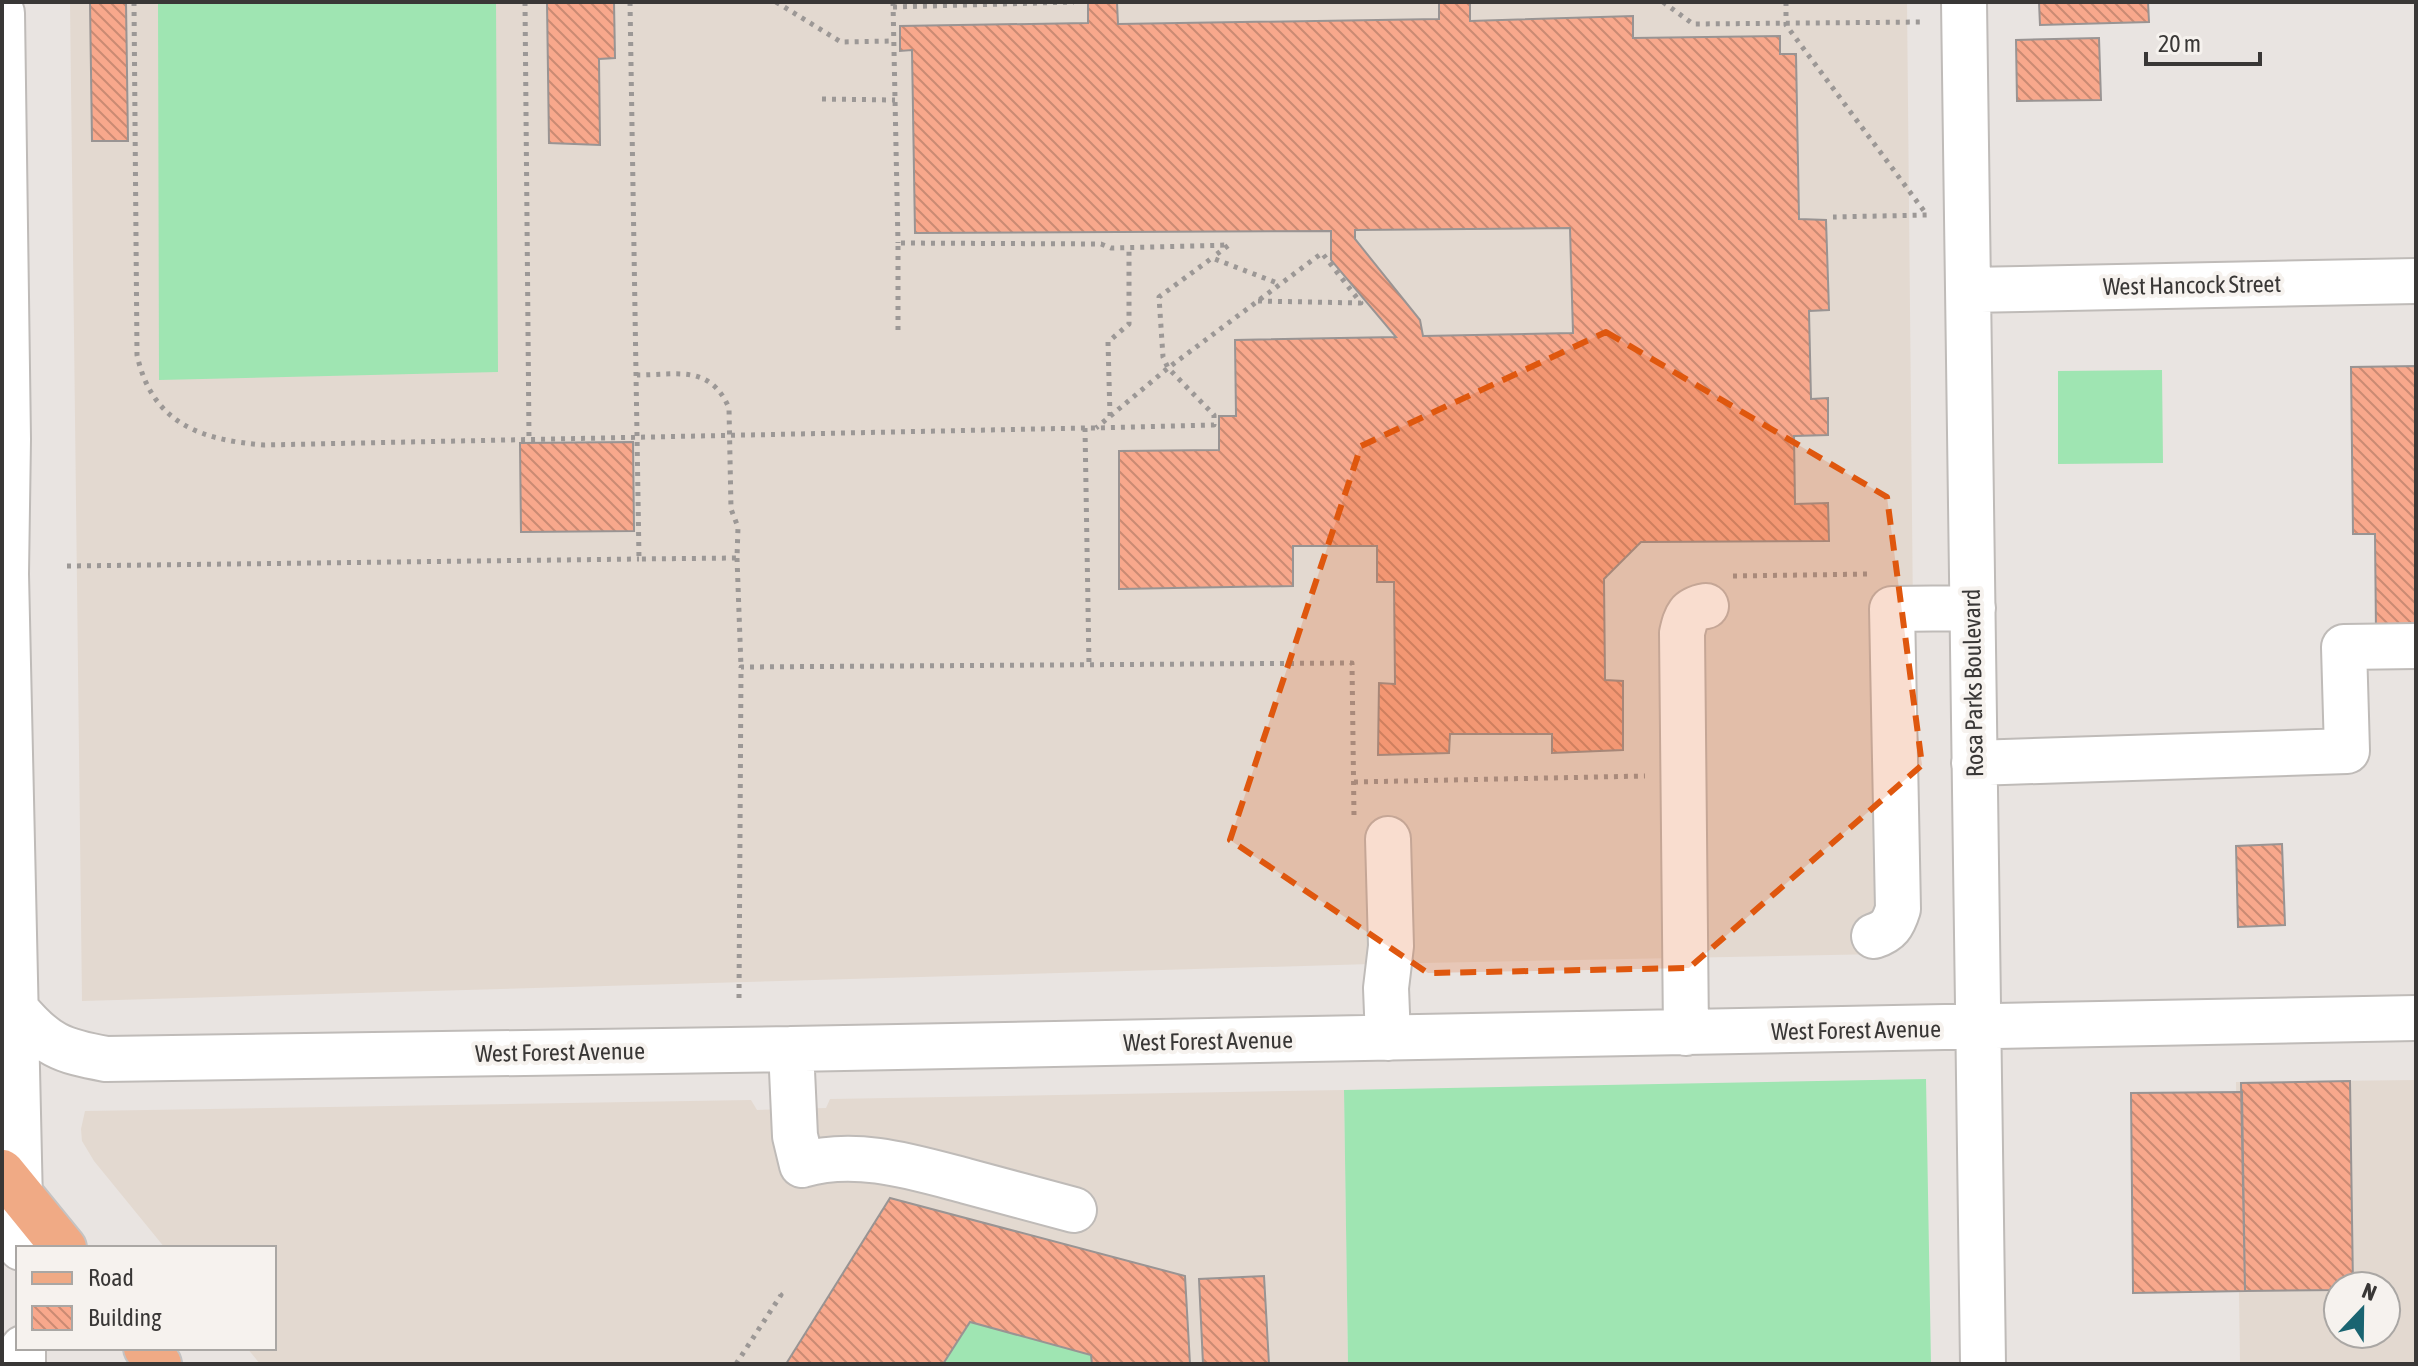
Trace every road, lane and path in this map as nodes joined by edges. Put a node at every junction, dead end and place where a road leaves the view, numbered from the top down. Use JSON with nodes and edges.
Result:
{"nodes":[{"id":1,"x":134,"y":2,"type":"edge"},
{"id":2,"x":525,"y":2,"type":"edge"},
{"id":3,"x":630,"y":2,"type":"edge"},
{"id":4,"x":776,"y":2,"type":"edge"},
{"id":5,"x":1074,"y":2,"type":"edge"},
{"id":6,"x":1664,"y":2,"type":"edge"},
{"id":7,"x":1786,"y":2,"type":"edge"},
{"id":8,"x":1964,"y":2,"type":"edge"},
{"id":9,"x":893,"y":5,"type":"edge"},
{"id":10,"x":2,"y":13,"type":"edge"},
{"id":11,"x":1925,"y":22,"type":"dead end"},
{"id":12,"x":1786,"y":25,"type":"junction"},
{"id":13,"x":894,"y":41,"type":"junction"},
{"id":14,"x":822,"y":99,"type":"dead end"},
{"id":15,"x":895,"y":100,"type":"junction"},
{"id":16,"x":1833,"y":217,"type":"dead end"},
{"id":17,"x":898,"y":243,"type":"junction"},
{"id":18,"x":1129,"y":247,"type":"junction"},
{"id":19,"x":1212,"y":258,"type":"junction"},
{"id":20,"x":2416,"y":281,"type":"edge"},
{"id":21,"x":1280,"y":284,"type":"junction"},
{"id":22,"x":1968,"y":290,"type":"junction"},
{"id":23,"x":1258,"y":301,"type":"junction"},
{"id":24,"x":3,"y":323,"type":"edge"},
{"id":25,"x":898,"y":330,"type":"dead end"},
{"id":26,"x":1168,"y":368,"type":"junction"},
{"id":27,"x":637,"y":375,"type":"junction"},
{"id":28,"x":1110,"y":417,"type":"junction"},
{"id":29,"x":1085,"y":428,"type":"junction"},
{"id":30,"x":1096,"y":428,"type":"junction"},
{"id":31,"x":730,"y":436,"type":"junction"},
{"id":32,"x":637,"y":437,"type":"junction"},
{"id":33,"x":529,"y":439,"type":"junction"},
{"id":34,"x":737,"y":558,"type":"junction"},
{"id":35,"x":639,"y":559,"type":"junction"},
{"id":36,"x":67,"y":566,"type":"dead end"},
{"id":37,"x":4,"y":605,"type":"edge"},
{"id":38,"x":1706,"y":606,"type":"dead end"},
{"id":39,"x":1973,"y":608,"type":"junction"},
{"id":40,"x":2416,"y":646,"type":"edge"},
{"id":41,"x":1089,"y":665,"type":"junction"},
{"id":42,"x":741,"y":667,"type":"junction"},
{"id":43,"x":1974,"y":763,"type":"junction"},
{"id":44,"x":1649,"y":776,"type":"dead end"},
{"id":45,"x":1354,"y":782,"type":"junction"},
{"id":46,"x":1371,"y":834,"type":"joint"},
{"id":47,"x":1874,"y":936,"type":"dead end"},
{"id":48,"x":739,"y":998,"type":"dead end"},
{"id":49,"x":16,"y":1009,"type":"junction"},
{"id":50,"x":2416,"y":1018,"type":"edge"},
{"id":51,"x":1978,"y":1027,"type":"junction"},
{"id":52,"x":1686,"y":1033,"type":"junction"},
{"id":53,"x":1388,"y":1038,"type":"junction"},
{"id":54,"x":791,"y":1049,"type":"junction"},
{"id":55,"x":11,"y":1183,"type":"edge"},
{"id":56,"x":1074,"y":1210,"type":"dead end"},
{"id":57,"x":21,"y":1246,"type":"edge"},
{"id":58,"x":62,"y":1246,"type":"edge"},
{"id":59,"x":775,"y":1291,"type":"dead end"},
{"id":60,"x":736,"y":1364,"type":"edge"},
{"id":61,"x":1983,"y":1364,"type":"edge"}],
"edges":[{"from":1,"to":33,"type":"path"},
{"from":2,"to":33,"type":"path"},
{"from":3,"to":27,"type":"path"},
{"from":4,"to":13,"type":"path"},
{"from":5,"to":9,"type":"path"},
{"from":6,"to":12,"type":"path"},
{"from":7,"to":12,"type":"path"},
{"from":8,"to":22,"type":"street","name":"Rosa Parks Boulevard"},
{"from":9,"to":13,"type":"path"},
{"from":10,"to":24,"type":"street"},
{"from":11,"to":12,"type":"path"},
{"from":12,"to":16,"type":"path"},
{"from":13,"to":15,"type":"path"},
{"from":14,"to":15,"type":"path"},
{"from":15,"to":17,"type":"path"},
{"from":17,"to":18,"type":"path"},
{"from":17,"to":25,"type":"path"},
{"from":18,"to":19,"type":"path"},
{"from":18,"to":28,"type":"path"},
{"from":19,"to":21,"type":"path"},
{"from":19,"to":26,"type":"path"},
{"from":20,"to":22,"type":"street","name":"West Hancock Street"},
{"from":21,"to":23,"type":"path"},
{"from":21,"to":23,"type":"path"},
{"from":22,"to":39,"type":"street","name":"Rosa Parks Boulevard"},
{"from":23,"to":26,"type":"path"},
{"from":24,"to":37,"type":"street"},
{"from":26,"to":28,"type":"path"},
{"from":26,"to":30,"type":"path"},
{"from":27,"to":31,"type":"path"},
{"from":27,"to":32,"type":"path"},
{"from":28,"to":30,"type":"path"},
{"from":29,"to":30,"type":"path"},
{"from":29,"to":31,"type":"path"},
{"from":29,"to":41,"type":"path"},
{"from":31,"to":32,"type":"path"},
{"from":31,"to":34,"type":"path"},
{"from":32,"to":33,"type":"path"},
{"from":32,"to":35,"type":"path"},
{"from":34,"to":35,"type":"path"},
{"from":34,"to":42,"type":"path"},
{"from":35,"to":36,"type":"path"},
{"from":37,"to":49,"type":"street"},
{"from":38,"to":52,"type":"street"},
{"from":39,"to":43,"type":"street","name":"Rosa Parks Boulevard"},
{"from":39,"to":47,"type":"street"},
{"from":40,"to":43,"type":"street"},
{"from":41,"to":42,"type":"path"},
{"from":41,"to":45,"type":"path"},
{"from":42,"to":48,"type":"path"},
{"from":43,"to":51,"type":"street","name":"Rosa Parks Boulevard"},
{"from":44,"to":45,"type":"path"},
{"from":45,"to":46,"type":"path"},
{"from":46,"to":53,"type":"street"},
{"from":49,"to":54,"type":"street","name":"West Forest Avenue"},
{"from":49,"to":55,"type":"street"},
{"from":50,"to":51,"type":"street","name":"West Forest Avenue"},
{"from":51,"to":52,"type":"street","name":"West Forest Avenue"},
{"from":51,"to":61,"type":"street","name":"Rosa Parks Boulevard"},
{"from":52,"to":53,"type":"street","name":"West Forest Avenue"},
{"from":53,"to":54,"type":"street","name":"West Forest Avenue"},
{"from":54,"to":56,"type":"street"},
{"from":55,"to":57,"type":"street"},
{"from":55,"to":58,"type":"main road"},
{"from":59,"to":60,"type":"path"}]}
